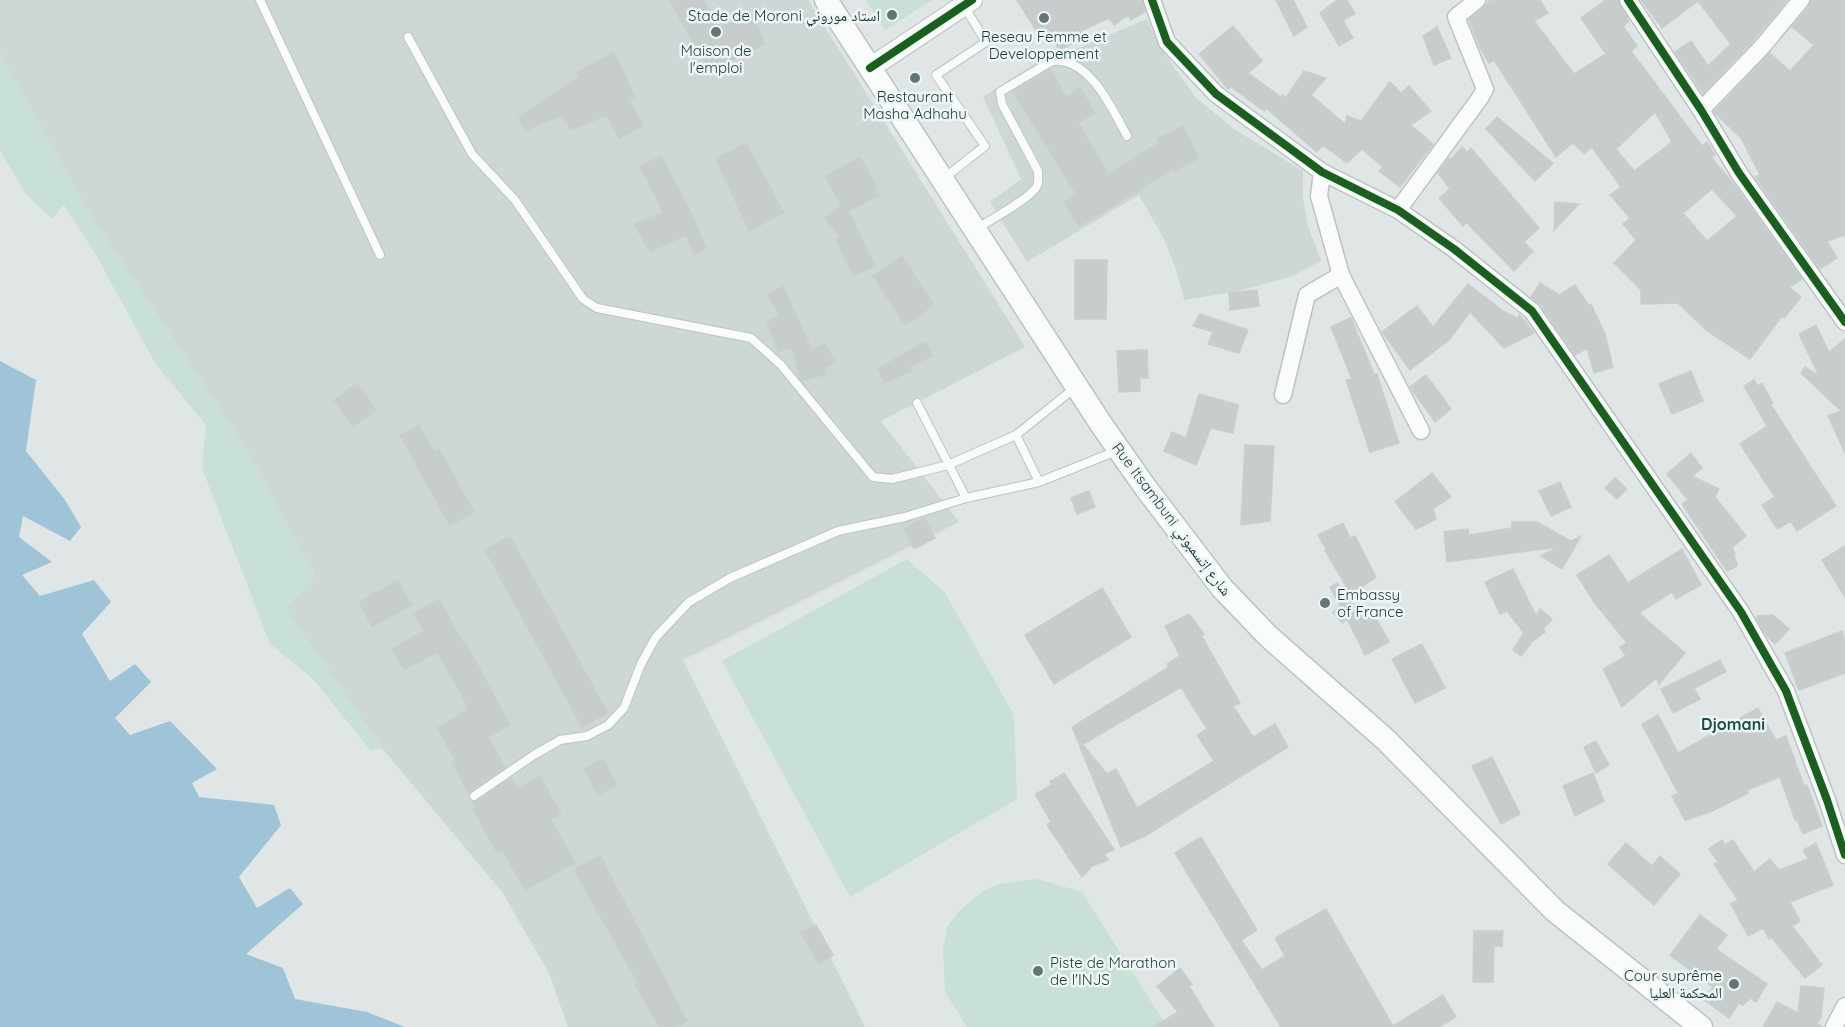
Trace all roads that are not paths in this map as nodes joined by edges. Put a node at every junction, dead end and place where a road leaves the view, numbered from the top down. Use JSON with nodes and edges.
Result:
{"nodes":[{"id":1,"x":260,"y":0,"type":"edge"},
{"id":2,"x":826,"y":0,"type":"edge"},
{"id":3,"x":1152,"y":0,"type":"edge"},
{"id":4,"x":1477,"y":0,"type":"edge"},
{"id":5,"x":1628,"y":0,"type":"edge"},
{"id":6,"x":1801,"y":0,"type":"edge"},
{"id":7,"x":968,"y":3,"type":"edge"},
{"id":8,"x":408,"y":37,"type":"dead end"},
{"id":9,"x":870,"y":68,"type":"junction"},
{"id":10,"x":1701,"y":110,"type":"junction"},
{"id":11,"x":1127,"y":136,"type":"dead end"},
{"id":12,"x":1322,"y":172,"type":"junction"},
{"id":13,"x":943,"y":179,"type":"junction"},
{"id":14,"x":1398,"y":210,"type":"junction"},
{"id":15,"x":976,"y":229,"type":"junction"},
{"id":16,"x":380,"y":255,"type":"dead end"},
{"id":17,"x":1341,"y":275,"type":"junction"},
{"id":18,"x":1845,"y":322,"type":"edge"},
{"id":19,"x":1077,"y":386,"type":"junction"},
{"id":20,"x":1283,"y":395,"type":"dead end"},
{"id":21,"x":917,"y":403,"type":"dead end"},
{"id":22,"x":1421,"y":431,"type":"dead end"},
{"id":23,"x":1016,"y":435,"type":"junction"},
{"id":24,"x":1119,"y":450,"type":"junction"},
{"id":25,"x":948,"y":465,"type":"junction"},
{"id":26,"x":1039,"y":482,"type":"junction"},
{"id":27,"x":966,"y":498,"type":"junction"},
{"id":28,"x":474,"y":796,"type":"dead end"},
{"id":29,"x":1845,"y":855,"type":"edge"},
{"id":30,"x":1669,"y":1002,"type":"junction"},
{"id":31,"x":1845,"y":1006,"type":"edge"},
{"id":32,"x":1701,"y":1027,"type":"edge"},
{"id":33,"x":1712,"y":1027,"type":"edge"},
{"id":34,"x":1834,"y":1027,"type":"edge"}],
"edges":[{"from":1,"to":16,"type":"lane"},
{"from":2,"to":9,"type":"main road","name":"Rue Itsambuni شارع إتسمبوني"},
{"from":3,"to":12,"type":"street"},
{"from":4,"to":14,"type":"street"},
{"from":5,"to":10,"type":"street"},
{"from":6,"to":10,"type":"street"},
{"from":7,"to":9,"type":"street"},
{"from":7,"to":13,"type":"lane"},
{"from":8,"to":25,"type":"lane"},
{"from":9,"to":13,"type":"main road","name":"Rue Itsambuni شارع إتسمبوني"},
{"from":10,"to":18,"type":"street"},
{"from":11,"to":15,"type":"lane"},
{"from":12,"to":14,"type":"street"},
{"from":12,"to":17,"type":"street"},
{"from":13,"to":15,"type":"main road","name":"Rue Itsambuni شارع إتسمبوني"},
{"from":14,"to":29,"type":"street"},
{"from":15,"to":19,"type":"main road","name":"Rue Itsambuni شارع إتسمبوني"},
{"from":17,"to":20,"type":"street"},
{"from":17,"to":22,"type":"street"},
{"from":19,"to":23,"type":"lane"},
{"from":19,"to":24,"type":"main road","name":"Rue Itsambuni شارع إتسمبوني"},
{"from":21,"to":25,"type":"lane"},
{"from":23,"to":25,"type":"lane"},
{"from":23,"to":26,"type":"lane"},
{"from":24,"to":26,"type":"lane"},
{"from":24,"to":30,"type":"main road","name":"Rue Itsambuni شارع إتسمبوني"},
{"from":25,"to":27,"type":"lane"},
{"from":26,"to":27,"type":"lane"},
{"from":27,"to":28,"type":"lane"},
{"from":30,"to":32,"type":"main road"},
{"from":30,"to":33,"type":"main road"},
{"from":31,"to":34,"type":"street"}]}
